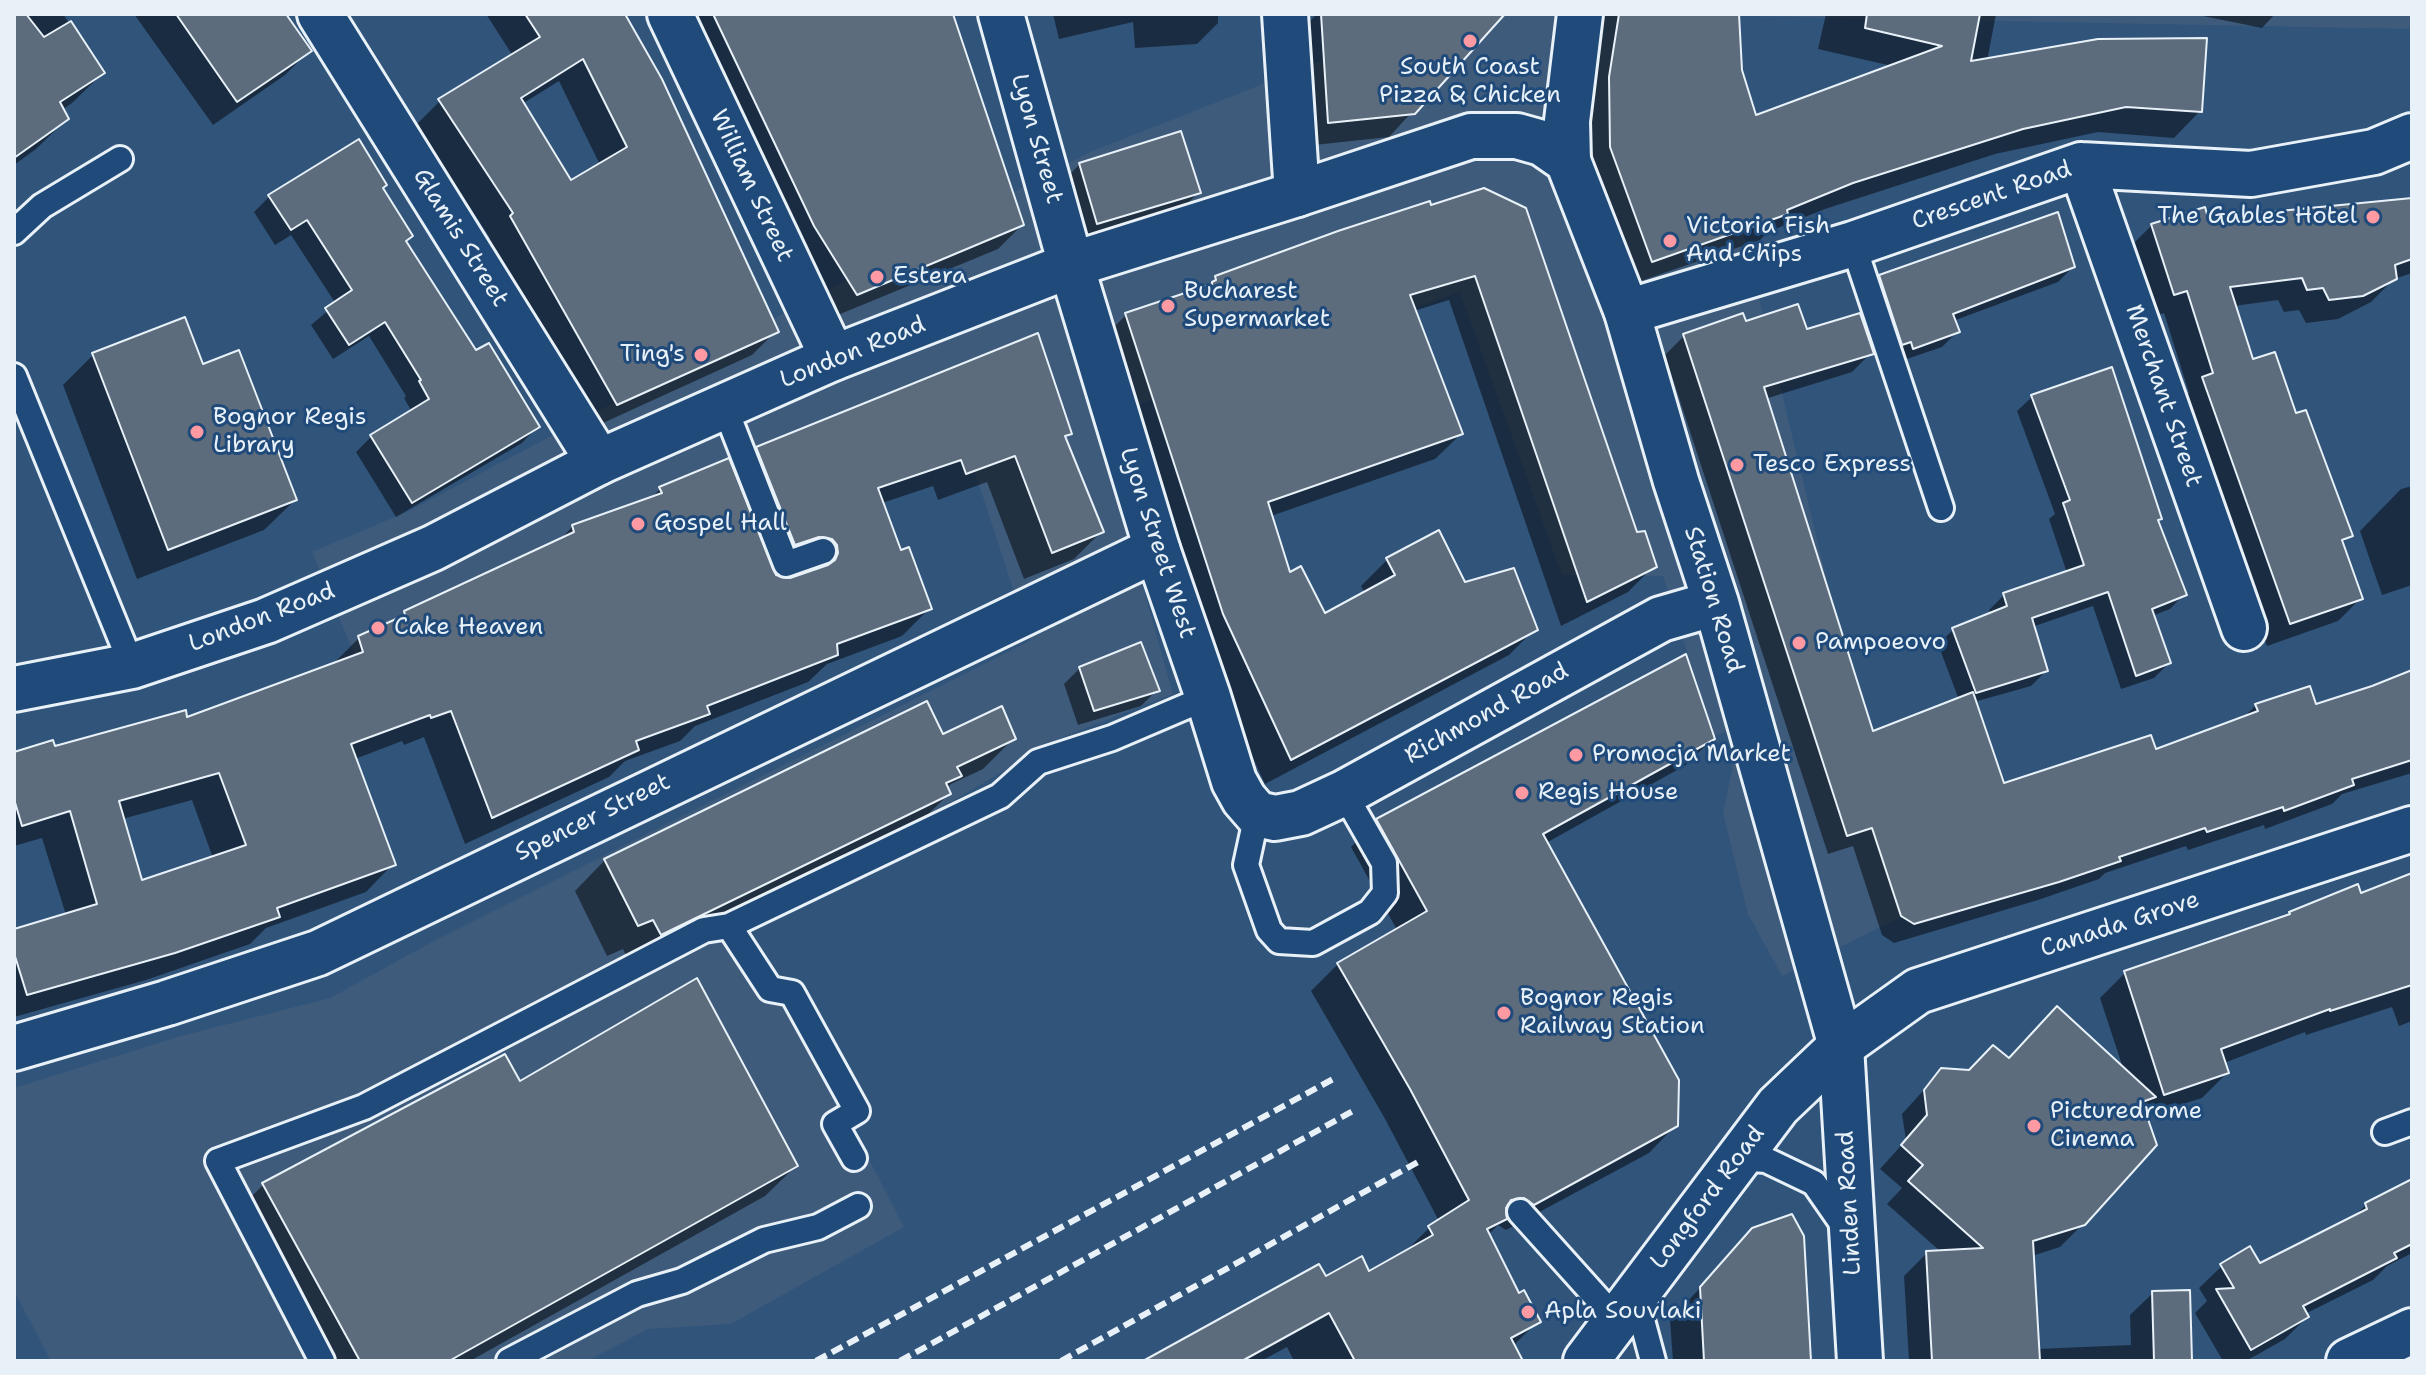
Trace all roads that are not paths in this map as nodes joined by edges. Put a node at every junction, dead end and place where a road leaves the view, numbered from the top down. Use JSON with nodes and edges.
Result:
{"nodes":[{"id":1,"x":320,"y":14,"type":"edge"},
{"id":2,"x":670,"y":14,"type":"edge"},
{"id":3,"x":1001,"y":14,"type":"edge"},
{"id":4,"x":1285,"y":14,"type":"edge"},
{"id":5,"x":1580,"y":14,"type":"edge"},
{"id":6,"x":2412,"y":136,"type":"edge"},
{"id":7,"x":120,"y":159,"type":"dead end"},
{"id":8,"x":1568,"y":161,"type":"junction"},
{"id":9,"x":2081,"y":165,"type":"junction"},
{"id":10,"x":1297,"y":194,"type":"junction"},
{"id":11,"x":14,"y":232,"type":"edge"},
{"id":12,"x":1853,"y":244,"type":"junction"},
{"id":13,"x":1071,"y":265,"type":"junction"},
{"id":14,"x":1627,"y":312,"type":"junction"},
{"id":15,"x":833,"y":358,"type":"junction"},
{"id":16,"x":14,"y":376,"type":"edge"},
{"id":17,"x":725,"y":408,"type":"junction"},
{"id":18,"x":599,"y":462,"type":"junction"},
{"id":19,"x":1941,"y":508,"type":"dead end"},
{"id":20,"x":1157,"y":549,"type":"junction"},
{"id":21,"x":823,"y":551,"type":"dead end"},
{"id":22,"x":1716,"y":603,"type":"junction"},
{"id":23,"x":2244,"y":628,"type":"dead end"},
{"id":24,"x":132,"y":666,"type":"junction"},
{"id":25,"x":14,"y":689,"type":"edge"},
{"id":26,"x":1208,"y":697,"type":"junction"},
{"id":27,"x":1344,"y":793,"type":"junction"},
{"id":28,"x":1257,"y":814,"type":"junction"},
{"id":29,"x":2412,"y":829,"type":"edge"},
{"id":30,"x":729,"y":926,"type":"junction"},
{"id":31,"x":1841,"y":1046,"type":"junction"},
{"id":32,"x":14,"y":1048,"type":"edge"},
{"id":33,"x":2412,"y":1122,"type":"edge"},
{"id":34,"x":2385,"y":1132,"type":"dead end"},
{"id":35,"x":854,"y":1158,"type":"dead end"},
{"id":36,"x":1738,"y":1158,"type":"junction"},
{"id":37,"x":858,"y":1206,"type":"dead end"},
{"id":38,"x":1520,"y":1212,"type":"dead end"},
{"id":39,"x":1852,"y":1238,"type":"junction"},
{"id":40,"x":1626,"y":1307,"type":"junction"},
{"id":41,"x":2412,"y":1331,"type":"edge"},
{"id":42,"x":322,"y":1361,"type":"edge"},
{"id":43,"x":509,"y":1361,"type":"edge"},
{"id":44,"x":1586,"y":1361,"type":"edge"},
{"id":45,"x":1653,"y":1361,"type":"edge"},
{"id":46,"x":1860,"y":1361,"type":"edge"},
{"id":47,"x":2349,"y":1361,"type":"edge"}],
"edges":[{"from":1,"to":18,"type":"street","name":"Glamis Street"},
{"from":2,"to":15,"type":"street","name":"William Street"},
{"from":3,"to":13,"type":"street","name":"Lyon Street"},
{"from":4,"to":10,"type":"street"},
{"from":5,"to":8,"type":"street"},
{"from":6,"to":9,"type":"street","name":"Crescent Road"},
{"from":7,"to":11,"type":"lane"},
{"from":8,"to":10,"type":"street","name":"London Road"},
{"from":8,"to":14,"type":"street","name":"Station Road"},
{"from":9,"to":12,"type":"street","name":"Crescent Road"},
{"from":9,"to":23,"type":"street","name":"Merchant Street"},
{"from":10,"to":13,"type":"street","name":"London Road"},
{"from":12,"to":14,"type":"street","name":"Crescent Road"},
{"from":12,"to":19,"type":"lane"},
{"from":13,"to":15,"type":"street","name":"London Road"},
{"from":13,"to":20,"type":"street","name":"Lyon Street West"},
{"from":14,"to":22,"type":"street","name":"Station Road"},
{"from":15,"to":17,"type":"street","name":"London Road"},
{"from":16,"to":24,"type":"lane"},
{"from":17,"to":18,"type":"street","name":"London Road"},
{"from":17,"to":21,"type":"lane"},
{"from":18,"to":24,"type":"street","name":"London Road"},
{"from":20,"to":26,"type":"street","name":"Lyon Street West"},
{"from":20,"to":32,"type":"street","name":"Spencer Street"},
{"from":22,"to":27,"type":"street","name":"Richmond Road"},
{"from":22,"to":31,"type":"street","name":"Station Road"},
{"from":24,"to":25,"type":"street","name":"London Road"},
{"from":26,"to":28,"type":"street","name":"Lyon Street West"},
{"from":26,"to":30,"type":"lane"},
{"from":27,"to":28,"type":"street","name":"Richmond Road"},
{"from":27,"to":28,"type":"lane"},
{"from":29,"to":31,"type":"street","name":"Canada Grove"},
{"from":30,"to":35,"type":"lane"},
{"from":30,"to":42,"type":"lane"},
{"from":31,"to":36,"type":"street","name":"Longford Road"},
{"from":31,"to":39,"type":"street","name":"Linden Road"},
{"from":33,"to":34,"type":"lane"},
{"from":36,"to":39,"type":"lane"},
{"from":36,"to":40,"type":"street","name":"Longford Road"},
{"from":37,"to":43,"type":"lane"},
{"from":38,"to":40,"type":"lane"},
{"from":39,"to":46,"type":"street","name":"Linden Road"},
{"from":40,"to":44,"type":"street","name":"Longford Road"},
{"from":40,"to":45,"type":"lane"},
{"from":41,"to":47,"type":"street"}]}
